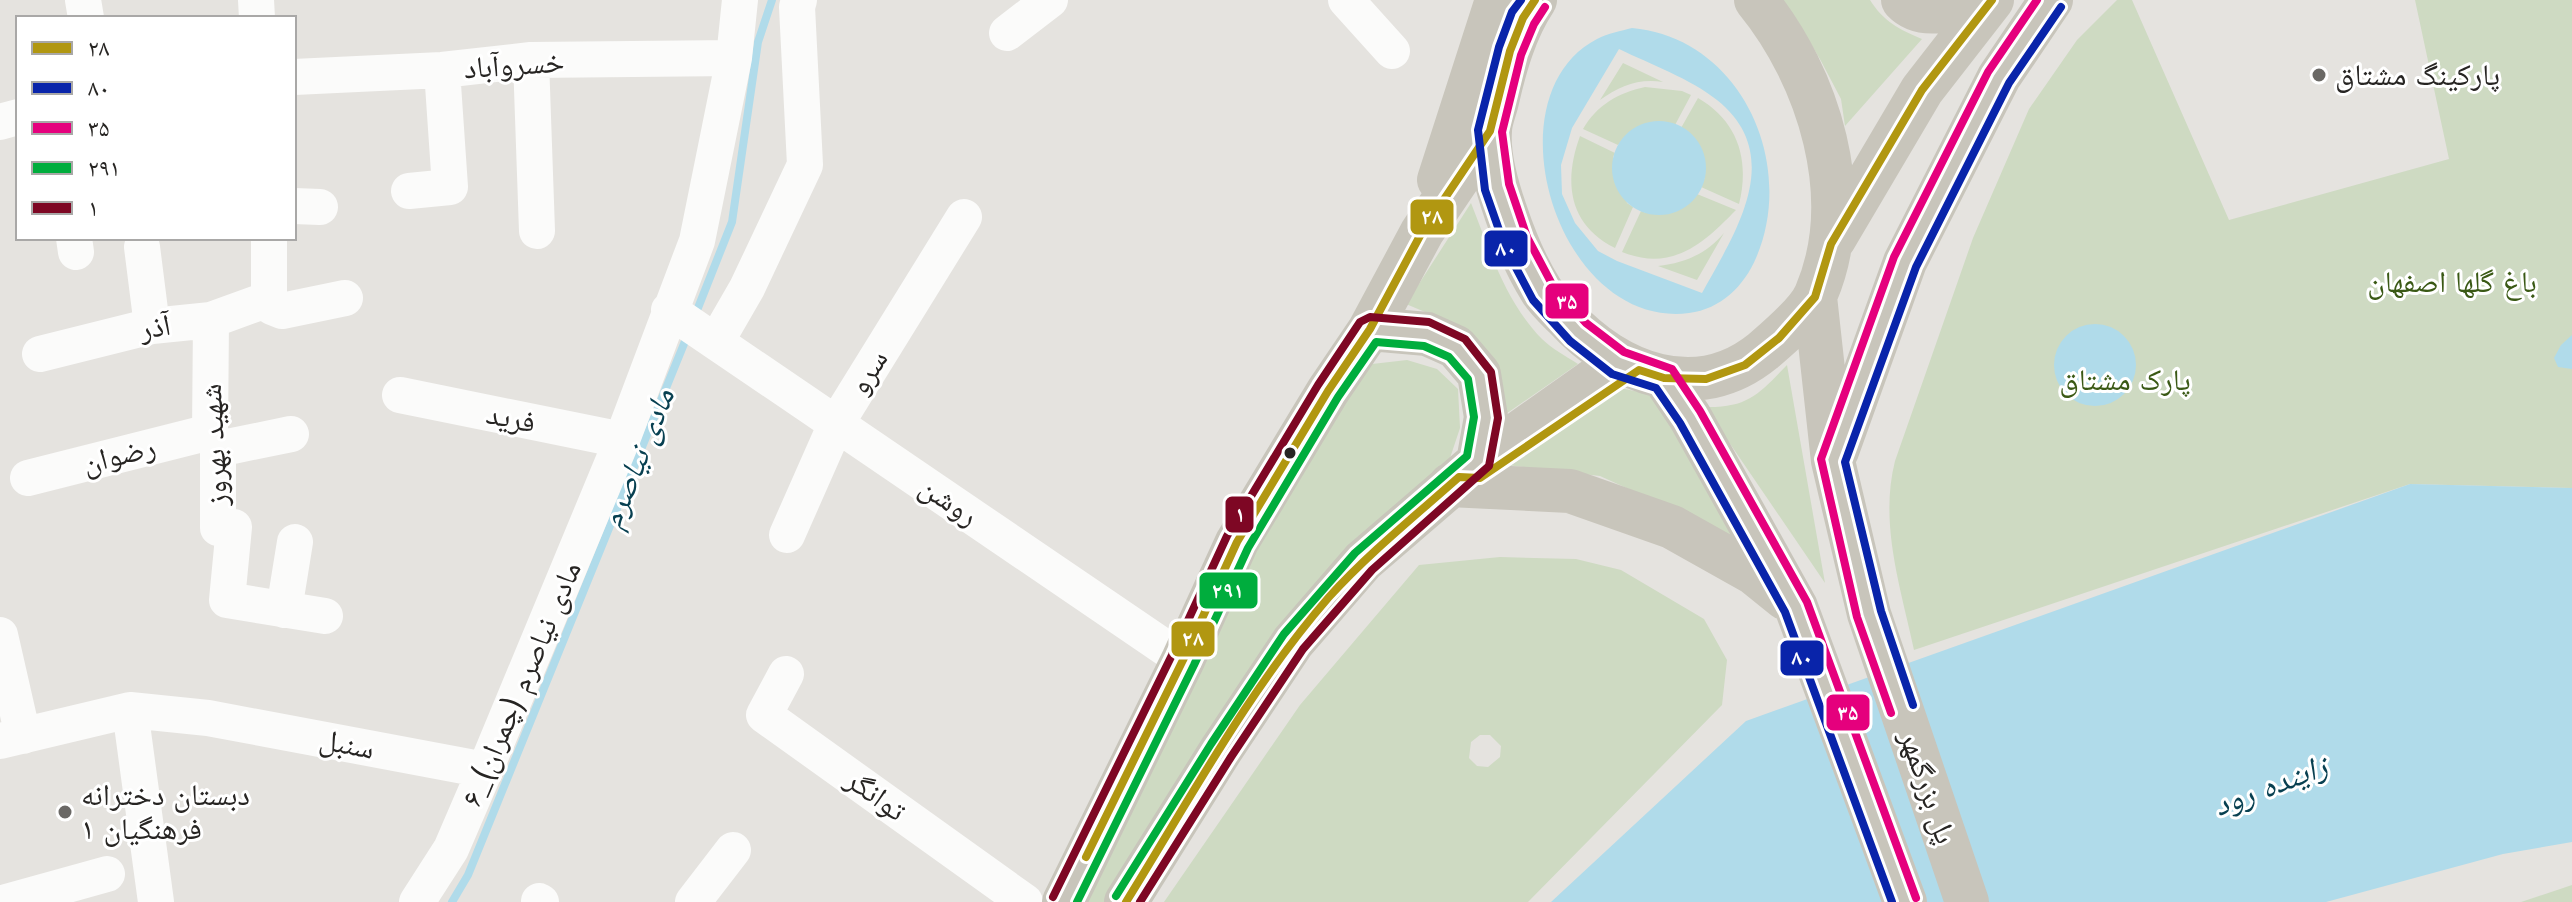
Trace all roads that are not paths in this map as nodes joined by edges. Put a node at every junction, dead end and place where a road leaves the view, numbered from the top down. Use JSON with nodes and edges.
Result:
{"nodes":[{"id":1,"x":740,"y":0,"type":"edge"},
{"id":2,"x":799,"y":0,"type":"edge"},
{"id":3,"x":1050,"y":0,"type":"edge"},
{"id":4,"x":1346,"y":0,"type":"edge"},
{"id":5,"x":1497,"y":0,"type":"edge"},
{"id":6,"x":1512,"y":0,"type":"edge"},
{"id":7,"x":1535,"y":0,"type":"edge"},
{"id":8,"x":1756,"y":0,"type":"edge"},
{"id":9,"x":1903,"y":0,"type":"edge"},
{"id":10,"x":1973,"y":0,"type":"edge"},
{"id":11,"x":1992,"y":0,"type":"edge"},
{"id":12,"x":2051,"y":0,"type":"edge"},
{"id":13,"x":1007,"y":33,"type":"dead end"},
{"id":14,"x":1392,"y":51,"type":"dead end"},
{"id":15,"x":1510,"y":51,"type":"junction"},
{"id":16,"x":734,"y":58,"type":"junction"},
{"id":17,"x":531,"y":60,"type":"junction"},
{"id":18,"x":442,"y":70,"type":"junction"},
{"id":19,"x":296,"y":77,"type":"edge"},
{"id":20,"x":1490,"y":131,"type":"junction"},
{"id":21,"x":409,"y":191,"type":"dead end"},
{"id":22,"x":964,"y":217,"type":"dead end"},
{"id":23,"x":537,"y":231,"type":"dead end"},
{"id":24,"x":1422,"y":232,"type":"junction"},
{"id":25,"x":269,"y":240,"type":"edge"},
{"id":26,"x":1831,"y":244,"type":"junction"},
{"id":27,"x":142,"y":247,"type":"dead end"},
{"id":28,"x":1815,"y":297,"type":"junction"},
{"id":29,"x":345,"y":298,"type":"dead end"},
{"id":30,"x":269,"y":299,"type":"junction"},
{"id":31,"x":669,"y":310,"type":"junction"},
{"id":32,"x":211,"y":320,"type":"junction"},
{"id":33,"x":152,"y":326,"type":"junction"},
{"id":34,"x":1370,"y":329,"type":"junction"},
{"id":35,"x":717,"y":340,"type":"junction"},
{"id":36,"x":40,"y":354,"type":"dead end"},
{"id":37,"x":1618,"y":363,"type":"junction"},
{"id":38,"x":1664,"y":378,"type":"junction"},
{"id":39,"x":400,"y":395,"type":"dead end"},
{"id":40,"x":836,"y":424,"type":"junction"},
{"id":41,"x":291,"y":434,"type":"dead end"},
{"id":42,"x":214,"y":440,"type":"junction"},
{"id":43,"x":622,"y":440,"type":"junction"},
{"id":44,"x":1833,"y":461,"type":"junction"},
{"id":45,"x":1464,"y":473,"type":"junction"},
{"id":46,"x":28,"y":478,"type":"dead end"},
{"id":47,"x":787,"y":535,"type":"dead end"},
{"id":48,"x":295,"y":542,"type":"dead end"},
{"id":49,"x":284,"y":610,"type":"junction"},
{"id":50,"x":325,"y":616,"type":"dead end"},
{"id":51,"x":1803,"y":623,"type":"junction"},
{"id":52,"x":0,"y":635,"type":"edge"},
{"id":53,"x":1183,"y":660,"type":"junction"},
{"id":54,"x":786,"y":674,"type":"dead end"},
{"id":55,"x":130,"y":710,"type":"junction"},
{"id":56,"x":12,"y":738,"type":"edge"},
{"id":57,"x":485,"y":770,"type":"junction"},
{"id":58,"x":733,"y":850,"type":"dead end"},
{"id":59,"x":107,"y":874,"type":"dead end"},
{"id":60,"x":6,"y":902,"type":"edge"},
{"id":61,"x":156,"y":902,"type":"edge"},
{"id":62,"x":417,"y":902,"type":"edge"},
{"id":63,"x":693,"y":902,"type":"edge"},
{"id":64,"x":1025,"y":902,"type":"edge"},
{"id":65,"x":1064,"y":902,"type":"edge"},
{"id":66,"x":1126,"y":902,"type":"edge"},
{"id":67,"x":1905,"y":902,"type":"edge"},
{"id":68,"x":1967,"y":902,"type":"edge"}],
"edges":[{"from":1,"to":16,"type":"street","name":"۶_مادی نیاصرم (چمران)"},
{"from":2,"to":35,"type":"street"},
{"from":3,"to":13,"type":"street"},
{"from":4,"to":14,"type":"street"},
{"from":5,"to":24,"type":"main road"},
{"from":6,"to":15,"type":"main road"},
{"from":7,"to":15,"type":"main road"},
{"from":8,"to":26,"type":"main road"},
{"from":9,"to":10,"type":"main road"},
{"from":11,"to":26,"type":"main road"},
{"from":12,"to":44,"type":"main road"},
{"from":15,"to":20,"type":"main road"},
{"from":16,"to":17,"type":"street","name":"خسروآباد"},
{"from":16,"to":31,"type":"street","name":"۶_مادی نیاصرم (چمران)"},
{"from":17,"to":18,"type":"street","name":"خسروآباد"},
{"from":17,"to":23,"type":"street"},
{"from":18,"to":19,"type":"street","name":"خسروآباد"},
{"from":18,"to":21,"type":"street"},
{"from":20,"to":24,"type":"main road"},
{"from":20,"to":37,"type":"main road"},
{"from":22,"to":40,"type":"street","name":"سرو"},
{"from":24,"to":34,"type":"main road"},
{"from":25,"to":30,"type":"street"},
{"from":26,"to":28,"type":"main road"},
{"from":27,"to":33,"type":"street"},
{"from":28,"to":38,"type":"main road"},
{"from":28,"to":44,"type":"main road","name":"پل بزرگمهر"},
{"from":29,"to":30,"type":"street"},
{"from":30,"to":32,"type":"street","name":"آذر"},
{"from":31,"to":35,"type":"street","name":"روشن"},
{"from":31,"to":43,"type":"street","name":"۶_مادی نیاصرم (چمران)"},
{"from":32,"to":33,"type":"street","name":"آذر"},
{"from":32,"to":42,"type":"street","name":"شهید بهروز"},
{"from":33,"to":36,"type":"street","name":"آذر"},
{"from":34,"to":45,"type":"main road"},
{"from":34,"to":53,"type":"main road"},
{"from":35,"to":40,"type":"street","name":"روشن"},
{"from":37,"to":38,"type":"main road"},
{"from":37,"to":45,"type":"main road"},
{"from":38,"to":51,"type":"main road","name":"پل بزرگمهر"},
{"from":39,"to":43,"type":"street","name":"فرید"},
{"from":40,"to":47,"type":"street","name":"سرو"},
{"from":40,"to":53,"type":"street","name":"روشن"},
{"from":41,"to":42,"type":"street","name":"رضوان"},
{"from":42,"to":46,"type":"street","name":"رضوان"},
{"from":42,"to":49,"type":"street","name":"شهید بهروز"},
{"from":43,"to":57,"type":"street","name":"۶_مادی نیاصرم (چمران)"},
{"from":44,"to":68,"type":"main road","name":"پل بزرگمهر"},
{"from":45,"to":51,"type":"main road"},
{"from":45,"to":66,"type":"main road"},
{"from":48,"to":49,"type":"street"},
{"from":49,"to":50,"type":"street"},
{"from":51,"to":67,"type":"main road","name":"پل بزرگمهر"},
{"from":52,"to":56,"type":"street"},
{"from":53,"to":65,"type":"main road"},
{"from":54,"to":64,"type":"street","name":"توانگر"},
{"from":55,"to":56,"type":"street","name":"سنبل"},
{"from":55,"to":57,"type":"street","name":"سنبل"},
{"from":55,"to":61,"type":"street"},
{"from":57,"to":62,"type":"street","name":"۶_مادی نیاصرم (چمران)"},
{"from":58,"to":63,"type":"street"},
{"from":59,"to":60,"type":"street"}]}
